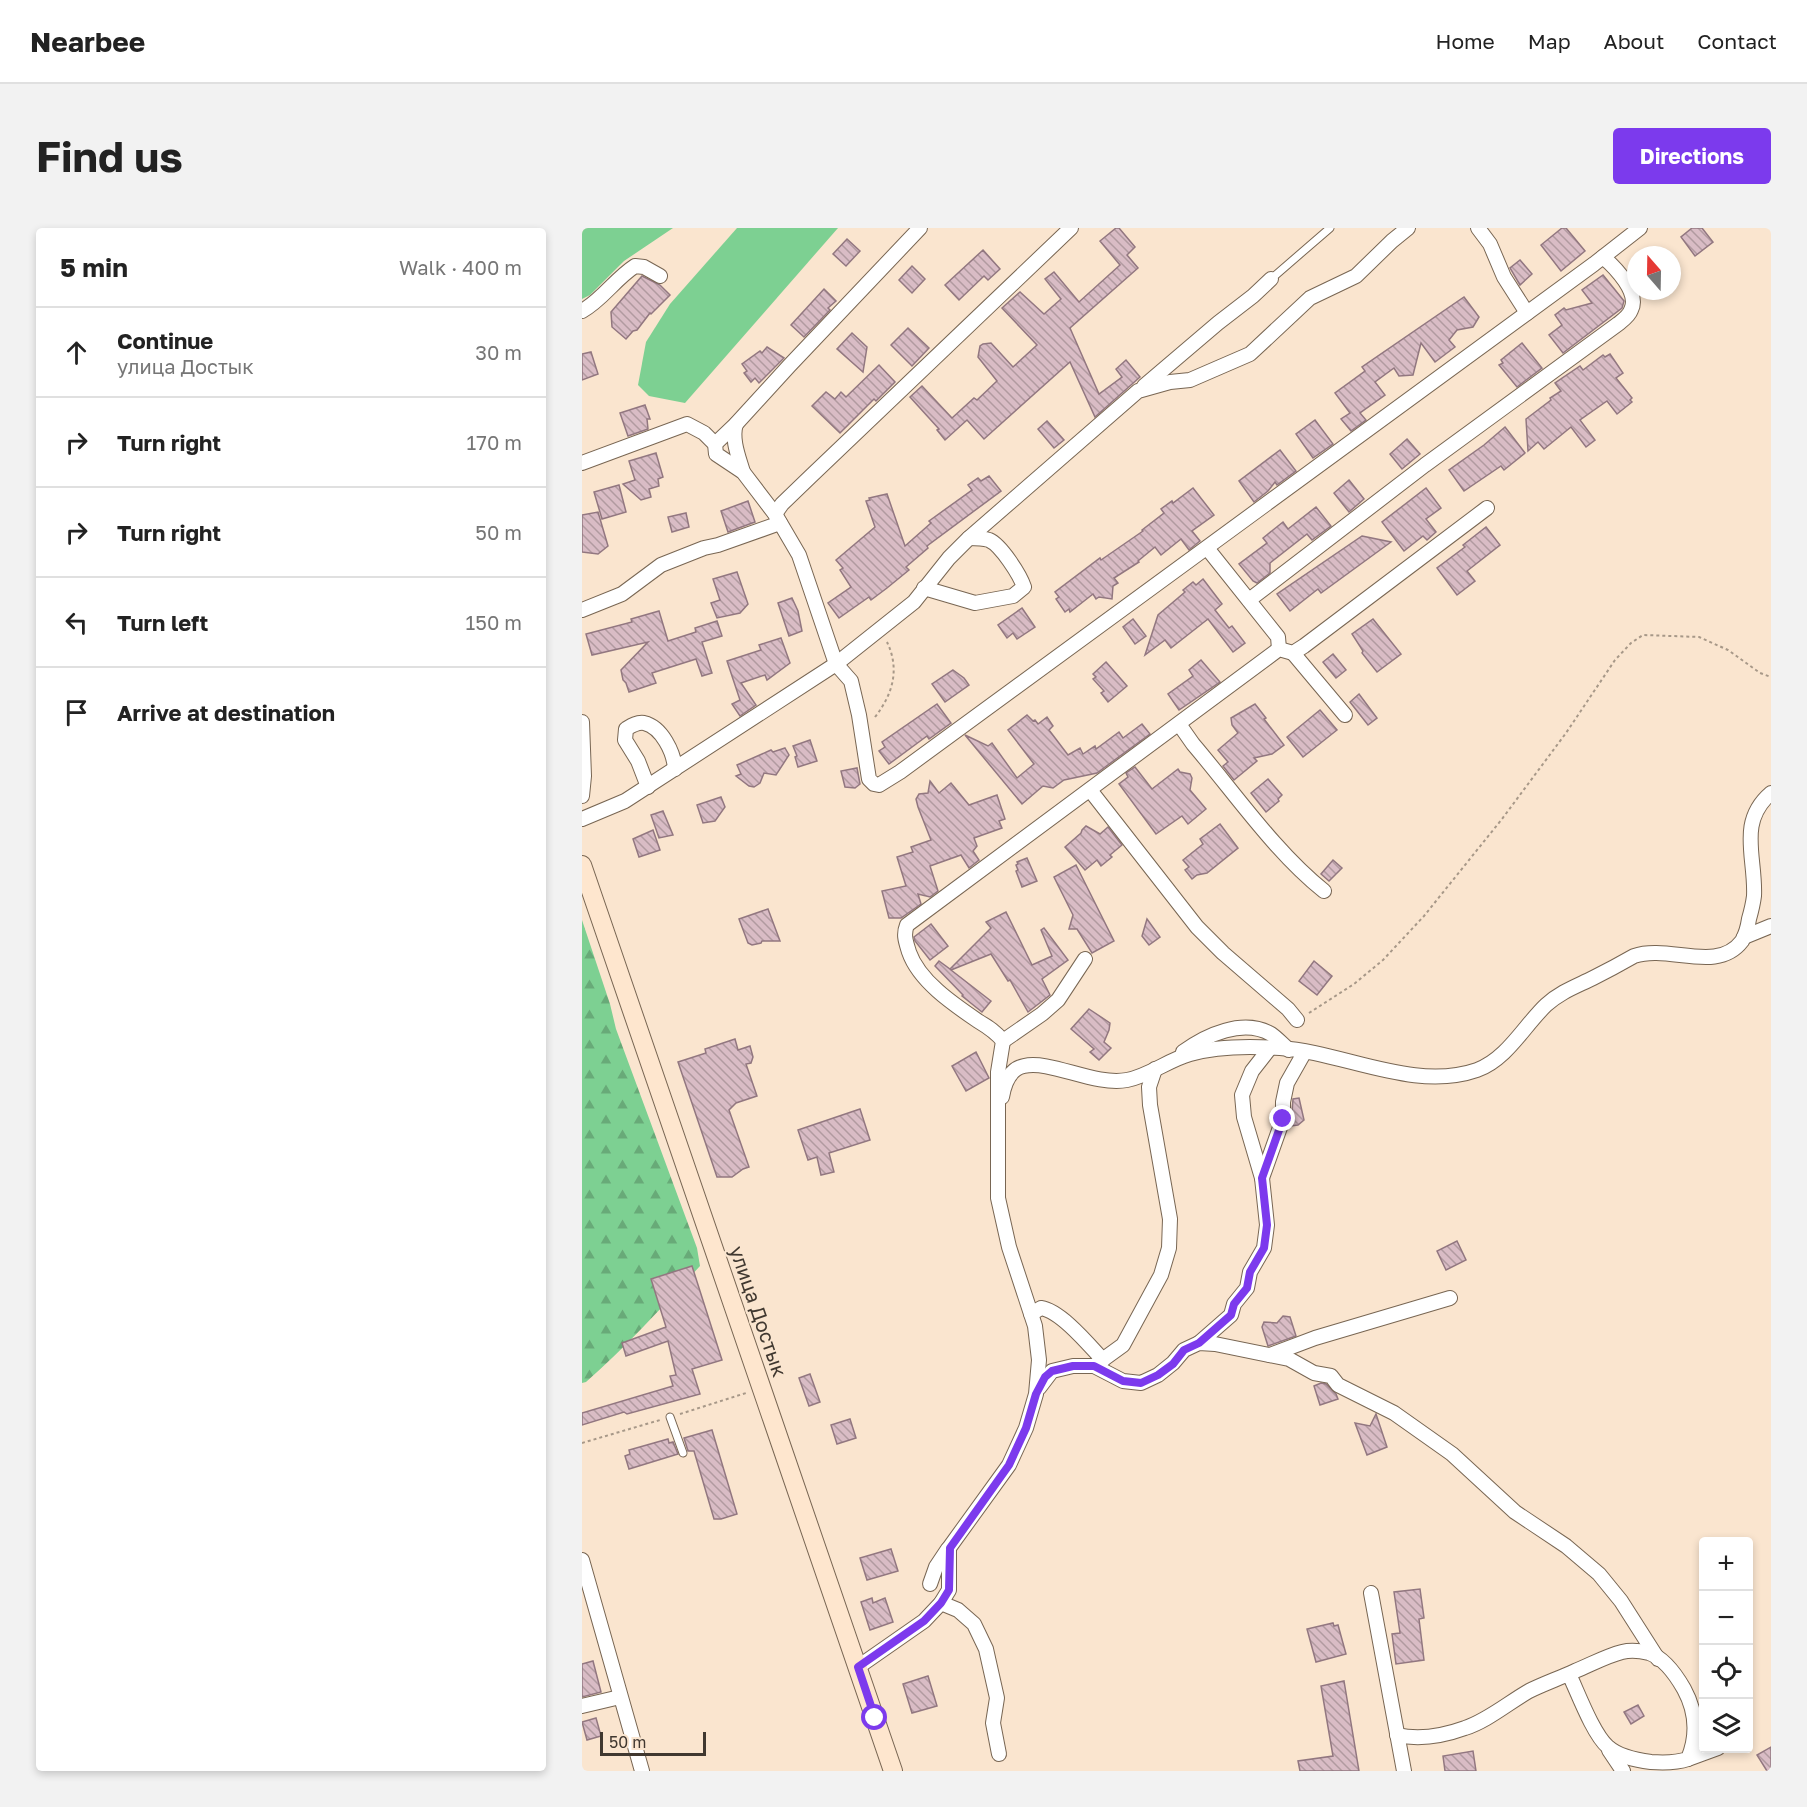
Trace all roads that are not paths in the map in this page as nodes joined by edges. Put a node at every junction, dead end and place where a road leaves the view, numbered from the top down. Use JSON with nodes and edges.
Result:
{"nodes":[{"id":1,"x":921,"y":228,"type":"edge"},
{"id":2,"x":1071,"y":228,"type":"edge"},
{"id":3,"x":1330,"y":228,"type":"edge"},
{"id":4,"x":1408,"y":228,"type":"edge"},
{"id":5,"x":1478,"y":228,"type":"edge"},
{"id":6,"x":1640,"y":228,"type":"edge"},
{"id":7,"x":1603,"y":257,"type":"junction"},
{"id":8,"x":660,"y":276,"type":"dead end"},
{"id":9,"x":1271,"y":279,"type":"joint"},
{"id":10,"x":582,"y":311,"type":"edge"},
{"id":11,"x":1527,"y":313,"type":"junction"},
{"id":12,"x":1138,"y":391,"type":"junction"},
{"id":13,"x":736,"y":424,"type":"junction"},
{"id":14,"x":715,"y":444,"type":"junction"},
{"id":15,"x":582,"y":462,"type":"edge"},
{"id":16,"x":743,"y":472,"type":"junction"},
{"id":17,"x":1487,"y":507,"type":"dead end"},
{"id":18,"x":777,"y":519,"type":"junction"},
{"id":19,"x":969,"y":538,"type":"junction"},
{"id":20,"x":1207,"y":548,"type":"junction"},
{"id":21,"x":924,"y":588,"type":"junction"},
{"id":22,"x":1249,"y":600,"type":"junction"},
{"id":23,"x":582,"y":610,"type":"edge"},
{"id":24,"x":1286,"y":651,"type":"junction"},
{"id":25,"x":836,"y":664,"type":"junction"},
{"id":26,"x":1345,"y":715,"type":"dead end"},
{"id":27,"x":582,"y":722,"type":"edge"},
{"id":28,"x":1179,"y":724,"type":"junction"},
{"id":29,"x":675,"y":769,"type":"junction"},
{"id":30,"x":648,"y":787,"type":"junction"},
{"id":31,"x":1090,"y":790,"type":"junction"},
{"id":32,"x":1771,"y":793,"type":"edge"},
{"id":33,"x":582,"y":795,"type":"edge"},
{"id":34,"x":585,"y":818,"type":"edge"},
{"id":35,"x":582,"y":865,"type":"edge"},
{"id":36,"x":1324,"y":891,"type":"dead end"},
{"id":37,"x":1771,"y":926,"type":"edge"},
{"id":38,"x":1744,"y":937,"type":"junction"},
{"id":39,"x":1085,"y":959,"type":"dead end"},
{"id":40,"x":1297,"y":1020,"type":"road end"},
{"id":41,"x":1004,"y":1041,"type":"junction"},
{"id":42,"x":1270,"y":1048,"type":"junction"},
{"id":43,"x":1288,"y":1050,"type":"junction"},
{"id":44,"x":1304,"y":1053,"type":"junction"},
{"id":45,"x":1000,"y":1061,"type":"junction"},
{"id":46,"x":1169,"y":1062,"type":"junction"},
{"id":47,"x":1155,"y":1069,"type":"junction"},
{"id":48,"x":1010,"y":1076,"type":"junction"},
{"id":49,"x":998,"y":1119,"type":"junction"},
{"id":50,"x":1262,"y":1178,"type":"junction"},
{"id":51,"x":1450,"y":1298,"type":"dead end"},
{"id":52,"x":1031,"y":1314,"type":"junction"},
{"id":53,"x":1199,"y":1343,"type":"junction"},
{"id":54,"x":1270,"y":1355,"type":"junction"},
{"id":55,"x":1098,"y":1363,"type":"junction"},
{"id":56,"x":1036,"y":1394,"type":"junction"},
{"id":57,"x":670,"y":1417,"type":"dead end"},
{"id":58,"x":683,"y":1453,"type":"dead end"},
{"id":59,"x":950,"y":1548,"type":"junction"},
{"id":60,"x":583,"y":1564,"type":"edge"},
{"id":61,"x":930,"y":1584,"type":"dead end"},
{"id":62,"x":1371,"y":1593,"type":"dead end"},
{"id":63,"x":941,"y":1603,"type":"junction"},
{"id":64,"x":1658,"y":1659,"type":"junction"},
{"id":65,"x":858,"y":1667,"type":"junction"},
{"id":66,"x":1569,"y":1674,"type":"junction"},
{"id":67,"x":620,"y":1697,"type":"junction"},
{"id":68,"x":582,"y":1706,"type":"edge"},
{"id":69,"x":1693,"y":1711,"type":"junction"},
{"id":70,"x":1699,"y":1719,"type":"edge"},
{"id":71,"x":1397,"y":1735,"type":"junction"},
{"id":72,"x":1607,"y":1746,"type":"junction"},
{"id":73,"x":1706,"y":1753,"type":"edge"},
{"id":74,"x":999,"y":1754,"type":"dead end"},
{"id":75,"x":1688,"y":1759,"type":"junction"},
{"id":76,"x":642,"y":1771,"type":"edge"},
{"id":77,"x":893,"y":1771,"type":"edge"},
{"id":78,"x":1404,"y":1771,"type":"edge"},
{"id":79,"x":1623,"y":1771,"type":"edge"}],
"edges":[{"from":1,"to":13,"type":"street"},
{"from":2,"to":18,"type":"street"},
{"from":3,"to":9,"type":"lane"},
{"from":4,"to":12,"type":"street"},
{"from":5,"to":11,"type":"street"},
{"from":6,"to":7,"type":"street"},
{"from":7,"to":11,"type":"street"},
{"from":7,"to":22,"type":"street"},
{"from":8,"to":10,"type":"street"},
{"from":9,"to":12,"type":"street"},
{"from":11,"to":20,"type":"street"},
{"from":12,"to":19,"type":"street"},
{"from":13,"to":14,"type":"street"},
{"from":13,"to":16,"type":"street"},
{"from":14,"to":15,"type":"street"},
{"from":14,"to":16,"type":"street"},
{"from":16,"to":18,"type":"street"},
{"from":17,"to":24,"type":"street"},
{"from":18,"to":23,"type":"street"},
{"from":18,"to":25,"type":"street"},
{"from":19,"to":21,"type":"street"},
{"from":19,"to":21,"type":"street"},
{"from":20,"to":22,"type":"street"},
{"from":20,"to":25,"type":"street"},
{"from":21,"to":25,"type":"street"},
{"from":22,"to":24,"type":"street"},
{"from":24,"to":26,"type":"street"},
{"from":24,"to":28,"type":"street"},
{"from":25,"to":29,"type":"street"},
{"from":27,"to":33,"type":"street"},
{"from":28,"to":31,"type":"street"},
{"from":28,"to":36,"type":"street"},
{"from":29,"to":30,"type":"street"},
{"from":29,"to":30,"type":"street"},
{"from":30,"to":34,"type":"street"},
{"from":31,"to":40,"type":"street"},
{"from":31,"to":41,"type":"street"},
{"from":32,"to":38,"type":"street"},
{"from":33,"to":34,"type":"street"},
{"from":35,"to":65,"type":"main road","name":"улица Достык"},
{"from":37,"to":38,"type":"street"},
{"from":38,"to":44,"type":"street"},
{"from":39,"to":41,"type":"street"},
{"from":41,"to":45,"type":"street"},
{"from":42,"to":43,"type":"street"},
{"from":42,"to":46,"type":"street"},
{"from":42,"to":50,"type":"street"},
{"from":43,"to":44,"type":"street"},
{"from":43,"to":46,"type":"street"},
{"from":44,"to":50,"type":"street"},
{"from":45,"to":48,"type":"street"},
{"from":45,"to":49,"type":"street"},
{"from":46,"to":47,"type":"street"},
{"from":47,"to":48,"type":"street"},
{"from":47,"to":55,"type":"street"},
{"from":48,"to":49,"type":"street"},
{"from":49,"to":52,"type":"street"},
{"from":50,"to":53,"type":"street"},
{"from":51,"to":54,"type":"street"},
{"from":52,"to":55,"type":"street"},
{"from":52,"to":56,"type":"street"},
{"from":53,"to":54,"type":"street"},
{"from":53,"to":55,"type":"street"},
{"from":54,"to":64,"type":"street"},
{"from":55,"to":56,"type":"street"},
{"from":56,"to":59,"type":"street"},
{"from":57,"to":58,"type":"lane"},
{"from":59,"to":61,"type":"street"},
{"from":59,"to":63,"type":"street"},
{"from":60,"to":67,"type":"street"},
{"from":62,"to":71,"type":"street"},
{"from":63,"to":65,"type":"street"},
{"from":63,"to":74,"type":"street"},
{"from":64,"to":66,"type":"street"},
{"from":64,"to":69,"type":"street"},
{"from":65,"to":77,"type":"main road","name":"улица Достык"},
{"from":66,"to":71,"type":"street"},
{"from":66,"to":72,"type":"street"},
{"from":67,"to":68,"type":"street"},
{"from":67,"to":76,"type":"street"},
{"from":69,"to":70,"type":"street"},
{"from":69,"to":75,"type":"street"},
{"from":71,"to":78,"type":"street"},
{"from":72,"to":75,"type":"street"},
{"from":72,"to":79,"type":"street"},
{"from":73,"to":75,"type":"street"}]}
